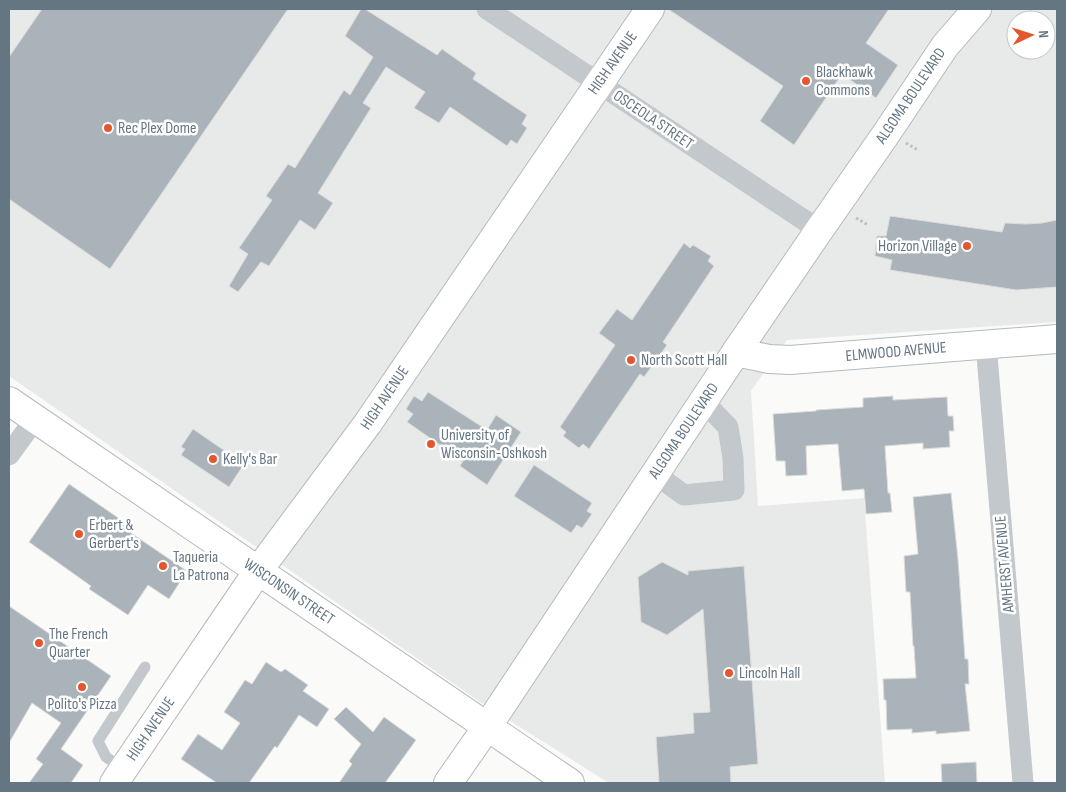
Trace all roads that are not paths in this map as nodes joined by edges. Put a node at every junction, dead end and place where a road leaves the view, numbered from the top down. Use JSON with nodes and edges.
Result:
{"nodes":[{"id":1,"x":488,"y":9,"type":"edge"},
{"id":2,"x":650,"y":9,"type":"edge"},
{"id":3,"x":977,"y":9,"type":"edge"},
{"id":4,"x":599,"y":83,"type":"junction"},
{"id":5,"x":820,"y":229,"type":"junction"},
{"id":6,"x":1057,"y":339,"type":"edge"},
{"id":7,"x":986,"y":344,"type":"junction"},
{"id":8,"x":736,"y":352,"type":"junction"},
{"id":9,"x":9,"y":401,"type":"edge"},
{"id":10,"x":703,"y":401,"type":"junction"},
{"id":11,"x":35,"y":419,"type":"junction"},
{"id":12,"x":9,"y":455,"type":"edge"},
{"id":13,"x":655,"y":474,"type":"junction"},
{"id":14,"x":258,"y":571,"type":"junction"},
{"id":15,"x":145,"y":667,"type":"dead end"},
{"id":16,"x":487,"y":727,"type":"junction"},
{"id":17,"x":119,"y":776,"type":"edge"},
{"id":18,"x":448,"y":783,"type":"edge"},
{"id":19,"x":570,"y":783,"type":"edge"},
{"id":20,"x":1023,"y":783,"type":"edge"}],
"edges":[{"from":1,"to":4,"type":"street","name":"OSCEOLA STREET"},
{"from":2,"to":4,"type":"main road","name":"HIGH AVENUE"},
{"from":3,"to":5,"type":"main road","name":"ALGOMA BOULEVARD"},
{"from":4,"to":5,"type":"street","name":"OSCEOLA STREET"},
{"from":4,"to":14,"type":"main road","name":"HIGH AVENUE"},
{"from":5,"to":8,"type":"main road","name":"ALGOMA BOULEVARD"},
{"from":6,"to":7,"type":"main road","name":"ELMWOOD AVENUE"},
{"from":7,"to":8,"type":"main road","name":"ELMWOOD AVENUE"},
{"from":7,"to":20,"type":"street","name":"AMHERST AVENUE"},
{"from":8,"to":10,"type":"main road","name":"ALGOMA BOULEVARD"},
{"from":9,"to":11,"type":"main road","name":"WISCONSIN STREET"},
{"from":10,"to":13,"type":"main road","name":"ALGOMA BOULEVARD"},
{"from":10,"to":13,"type":"street"},
{"from":11,"to":12,"type":"street"},
{"from":11,"to":14,"type":"main road","name":"WISCONSIN STREET"},
{"from":13,"to":16,"type":"main road","name":"ALGOMA BOULEVARD"},
{"from":14,"to":16,"type":"main road","name":"WISCONSIN STREET"},
{"from":14,"to":17,"type":"main road","name":"HIGH AVENUE"},
{"from":15,"to":17,"type":"lane"},
{"from":16,"to":18,"type":"main road","name":"ALGOMA BOULEVARD"},
{"from":16,"to":19,"type":"main road","name":"WISCONSIN STREET"}]}
